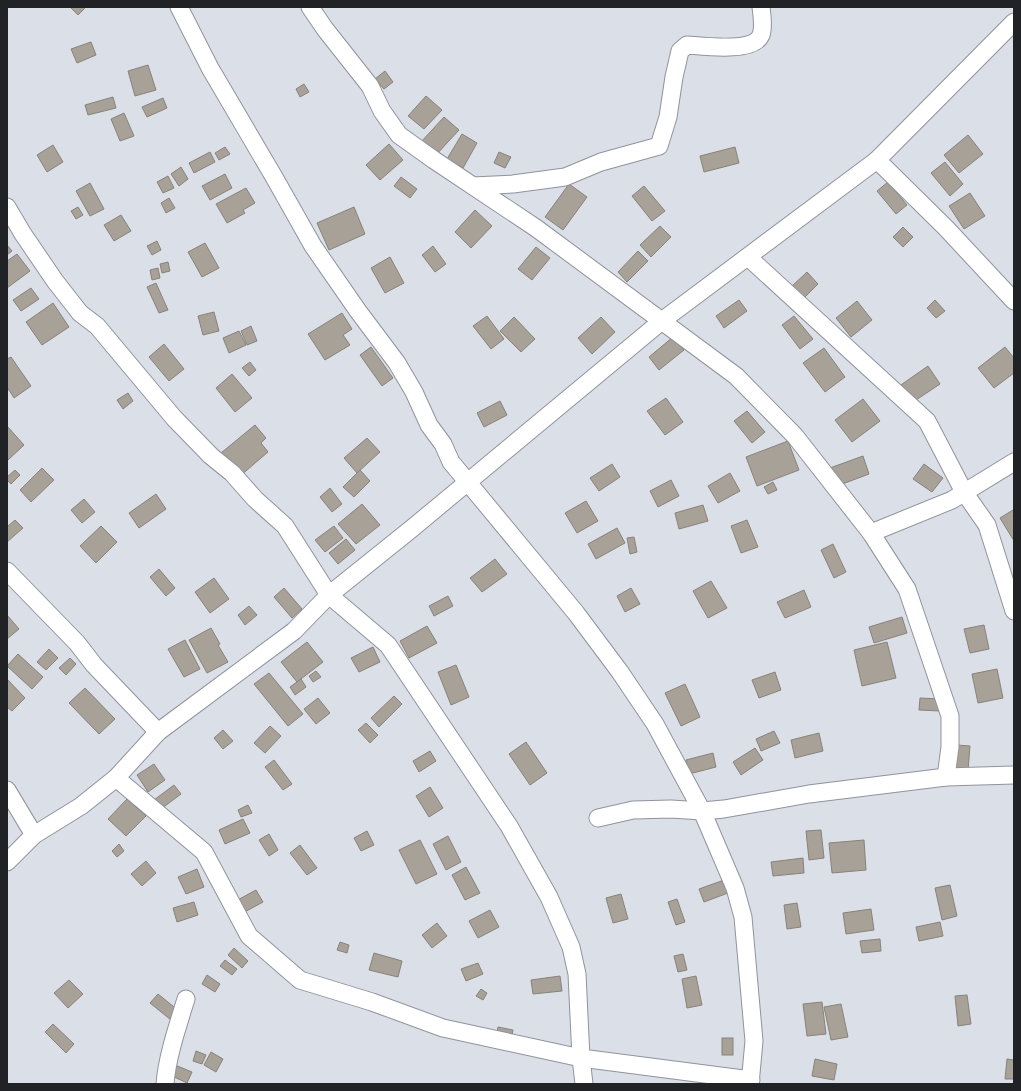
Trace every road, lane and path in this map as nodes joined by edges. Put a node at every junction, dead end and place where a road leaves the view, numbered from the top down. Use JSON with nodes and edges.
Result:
{"nodes":[{"id":1,"x":179,"y":7,"type":"edge"},
{"id":2,"x":310,"y":7,"type":"edge"},
{"id":3,"x":761,"y":7,"type":"edge"},
{"id":4,"x":1014,"y":22,"type":"edge"},
{"id":5,"x":877,"y":160,"type":"junction"},
{"id":6,"x":473,"y":186,"type":"junction"},
{"id":7,"x":7,"y":207,"type":"edge"},
{"id":8,"x":748,"y":257,"type":"junction"},
{"id":9,"x":1014,"y":300,"type":"edge"},
{"id":10,"x":663,"y":320,"type":"junction"},
{"id":11,"x":1014,"y":462,"type":"edge"},
{"id":12,"x":468,"y":482,"type":"junction"},
{"id":13,"x":964,"y":492,"type":"junction"},
{"id":14,"x":871,"y":533,"type":"junction"},
{"id":15,"x":7,"y":571,"type":"edge"},
{"id":16,"x":329,"y":595,"type":"junction"},
{"id":17,"x":1014,"y":611,"type":"edge"},
{"id":18,"x":158,"y":732,"type":"junction"},
{"id":19,"x":1014,"y":775,"type":"edge"},
{"id":20,"x":946,"y":777,"type":"junction"},
{"id":21,"x":116,"y":778,"type":"junction"},
{"id":22,"x":7,"y":790,"type":"edge"},
{"id":23,"x":702,"y":811,"type":"junction"},
{"id":24,"x":598,"y":818,"type":"dead end"},
{"id":25,"x":34,"y":835,"type":"junction"},
{"id":26,"x":7,"y":862,"type":"edge"},
{"id":27,"x":186,"y":1000,"type":"dead end"},
{"id":28,"x":581,"y":1058,"type":"junction"},
{"id":29,"x":751,"y":1082,"type":"edge"},
{"id":30,"x":165,"y":1084,"type":"edge"},
{"id":31,"x":584,"y":1084,"type":"edge"}],
"edges":[{"from":1,"to":12,"type":"street"},
{"from":2,"to":6,"type":"street"},
{"from":3,"to":6,"type":"street"},
{"from":4,"to":5,"type":"street"},
{"from":5,"to":8,"type":"street"},
{"from":5,"to":9,"type":"street"},
{"from":6,"to":10,"type":"street"},
{"from":7,"to":16,"type":"street"},
{"from":8,"to":10,"type":"street"},
{"from":8,"to":13,"type":"street"},
{"from":10,"to":12,"type":"street"},
{"from":10,"to":14,"type":"street"},
{"from":11,"to":13,"type":"street"},
{"from":12,"to":16,"type":"street"},
{"from":12,"to":23,"type":"street"},
{"from":13,"to":14,"type":"street"},
{"from":13,"to":17,"type":"street"},
{"from":14,"to":20,"type":"street"},
{"from":15,"to":18,"type":"street"},
{"from":16,"to":18,"type":"street"},
{"from":16,"to":28,"type":"street"},
{"from":18,"to":21,"type":"street"},
{"from":19,"to":20,"type":"street"},
{"from":20,"to":23,"type":"street"},
{"from":21,"to":25,"type":"street"},
{"from":21,"to":28,"type":"street"},
{"from":22,"to":25,"type":"street"},
{"from":23,"to":24,"type":"street"},
{"from":23,"to":29,"type":"street"},
{"from":25,"to":26,"type":"street"},
{"from":27,"to":30,"type":"street"},
{"from":28,"to":29,"type":"street"},
{"from":28,"to":31,"type":"street"}]}
